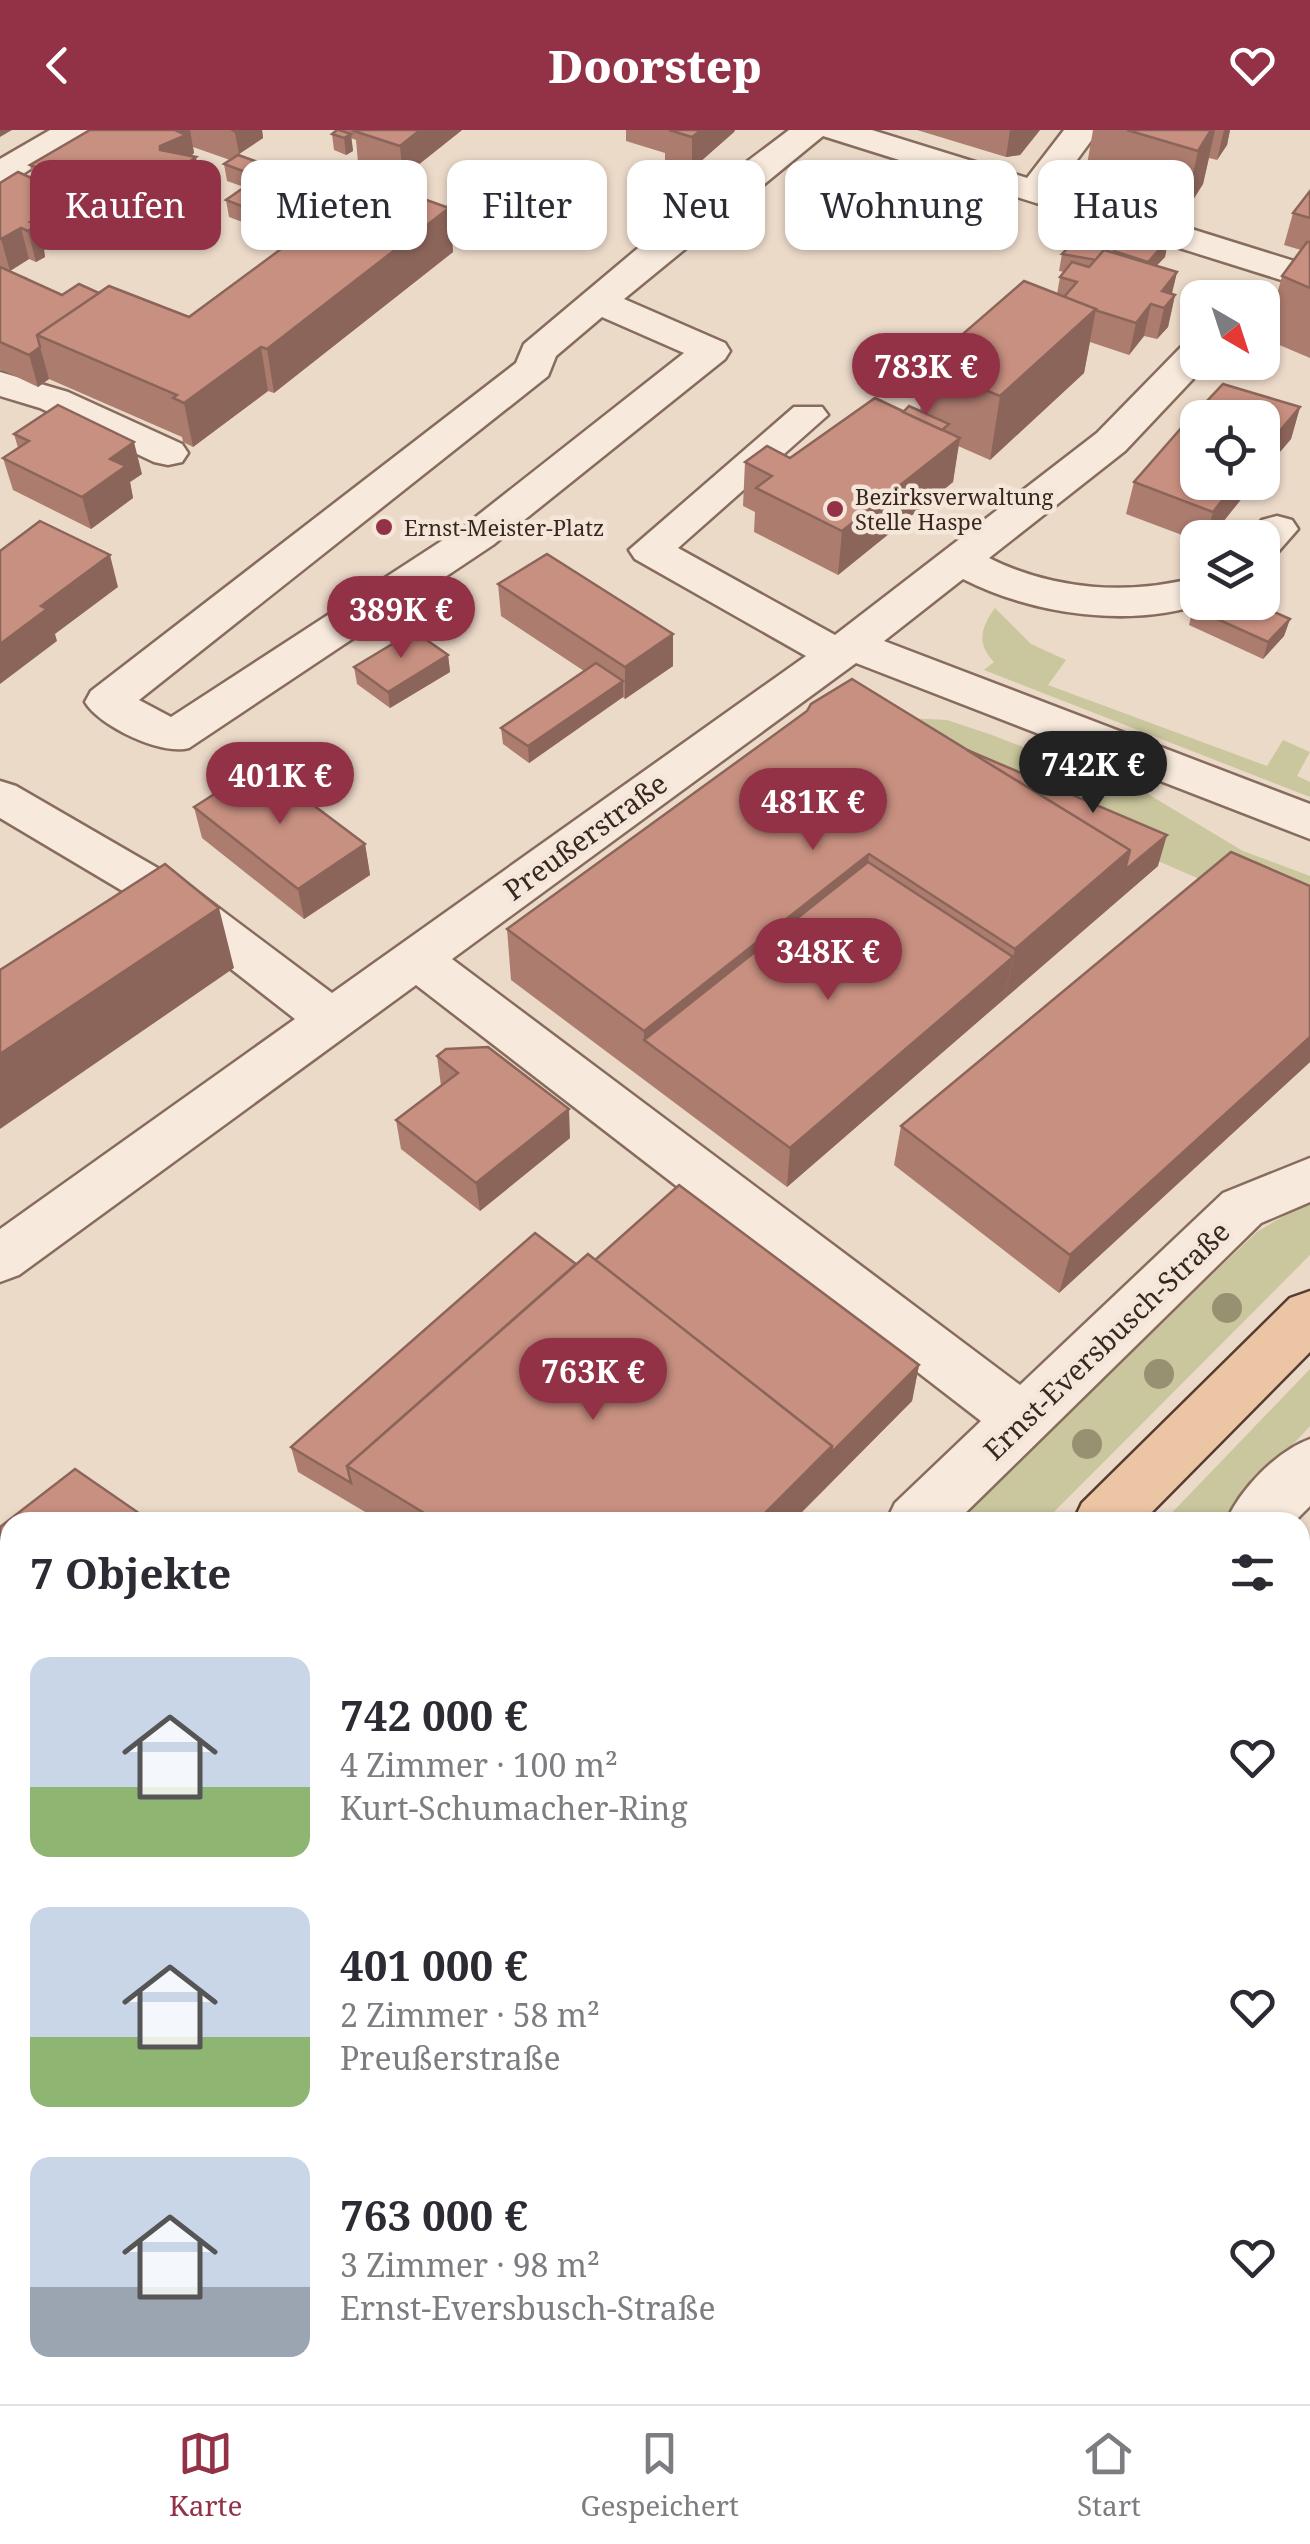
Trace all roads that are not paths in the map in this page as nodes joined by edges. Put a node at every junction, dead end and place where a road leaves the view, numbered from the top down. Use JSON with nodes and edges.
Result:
{"nodes":[{"id":1,"x":74,"y":130,"type":"edge"},
{"id":2,"x":810,"y":130,"type":"edge"},
{"id":3,"x":836,"y":130,"type":"edge"},
{"id":4,"x":1082,"y":130,"type":"edge"},
{"id":5,"x":0,"y":174,"type":"edge"},
{"id":6,"x":1035,"y":192,"type":"junction"},
{"id":7,"x":1269,"y":265,"type":"junction"},
{"id":8,"x":1310,"y":278,"type":"edge"},
{"id":9,"x":1256,"y":280,"type":"edge"},
{"id":10,"x":598,"y":301,"type":"junction"},
{"id":11,"x":1180,"y":371,"type":"edge"},
{"id":12,"x":0,"y":384,"type":"edge"},
{"id":13,"x":808,"y":415,"type":"dead end"},
{"id":14,"x":168,"y":453,"type":"dead end"},
{"id":15,"x":959,"y":560,"type":"junction"},
{"id":16,"x":1180,"y":595,"type":"edge"},
{"id":17,"x":844,"y":650,"type":"junction"},
{"id":18,"x":0,"y":797,"type":"edge"},
{"id":19,"x":1310,"y":822,"type":"edge"},
{"id":20,"x":417,"y":958,"type":"junction"},
{"id":21,"x":332,"y":1020,"type":"junction"},
{"id":22,"x":1310,"y":1179,"type":"edge"},
{"id":23,"x":13,"y":1233,"type":"edge"},
{"id":24,"x":1310,"y":1315,"type":"edge"},
{"id":25,"x":1024,"y":1420,"type":"junction"},
{"id":26,"x":1310,"y":1466,"type":"edge"},
{"id":27,"x":927,"y":1512,"type":"edge"},
{"id":28,"x":1113,"y":1512,"type":"edge"},
{"id":29,"x":1266,"y":1512,"type":"edge"}],
"edges":[{"from":1,"to":5,"type":"street"},
{"from":2,"to":10,"type":"street"},
{"from":3,"to":6,"type":"street"},
{"from":4,"to":6,"type":"street"},
{"from":6,"to":7,"type":"street"},
{"from":7,"to":8,"type":"street"},
{"from":7,"to":9,"type":"street"},
{"from":10,"to":10,"type":"street"},
{"from":11,"to":15,"type":"street","name":"Preußerstraße"},
{"from":12,"to":14,"type":"street"},
{"from":13,"to":17,"type":"street"},
{"from":15,"to":16,"type":"street"},
{"from":15,"to":17,"type":"street","name":"Preußerstraße"},
{"from":17,"to":19,"type":"street"},
{"from":17,"to":20,"type":"street","name":"Preußerstraße"},
{"from":18,"to":21,"type":"street"},
{"from":20,"to":21,"type":"street","name":"Preußerstraße"},
{"from":20,"to":25,"type":"street"},
{"from":21,"to":23,"type":"street","name":"Preußerstraße"},
{"from":22,"to":25,"type":"street","name":"Ernst-Eversbusch-Straße"},
{"from":24,"to":28,"type":"main road"},
{"from":25,"to":27,"type":"street","name":"Ernst-Eversbusch-Straße"},
{"from":26,"to":29,"type":"street"}]}
